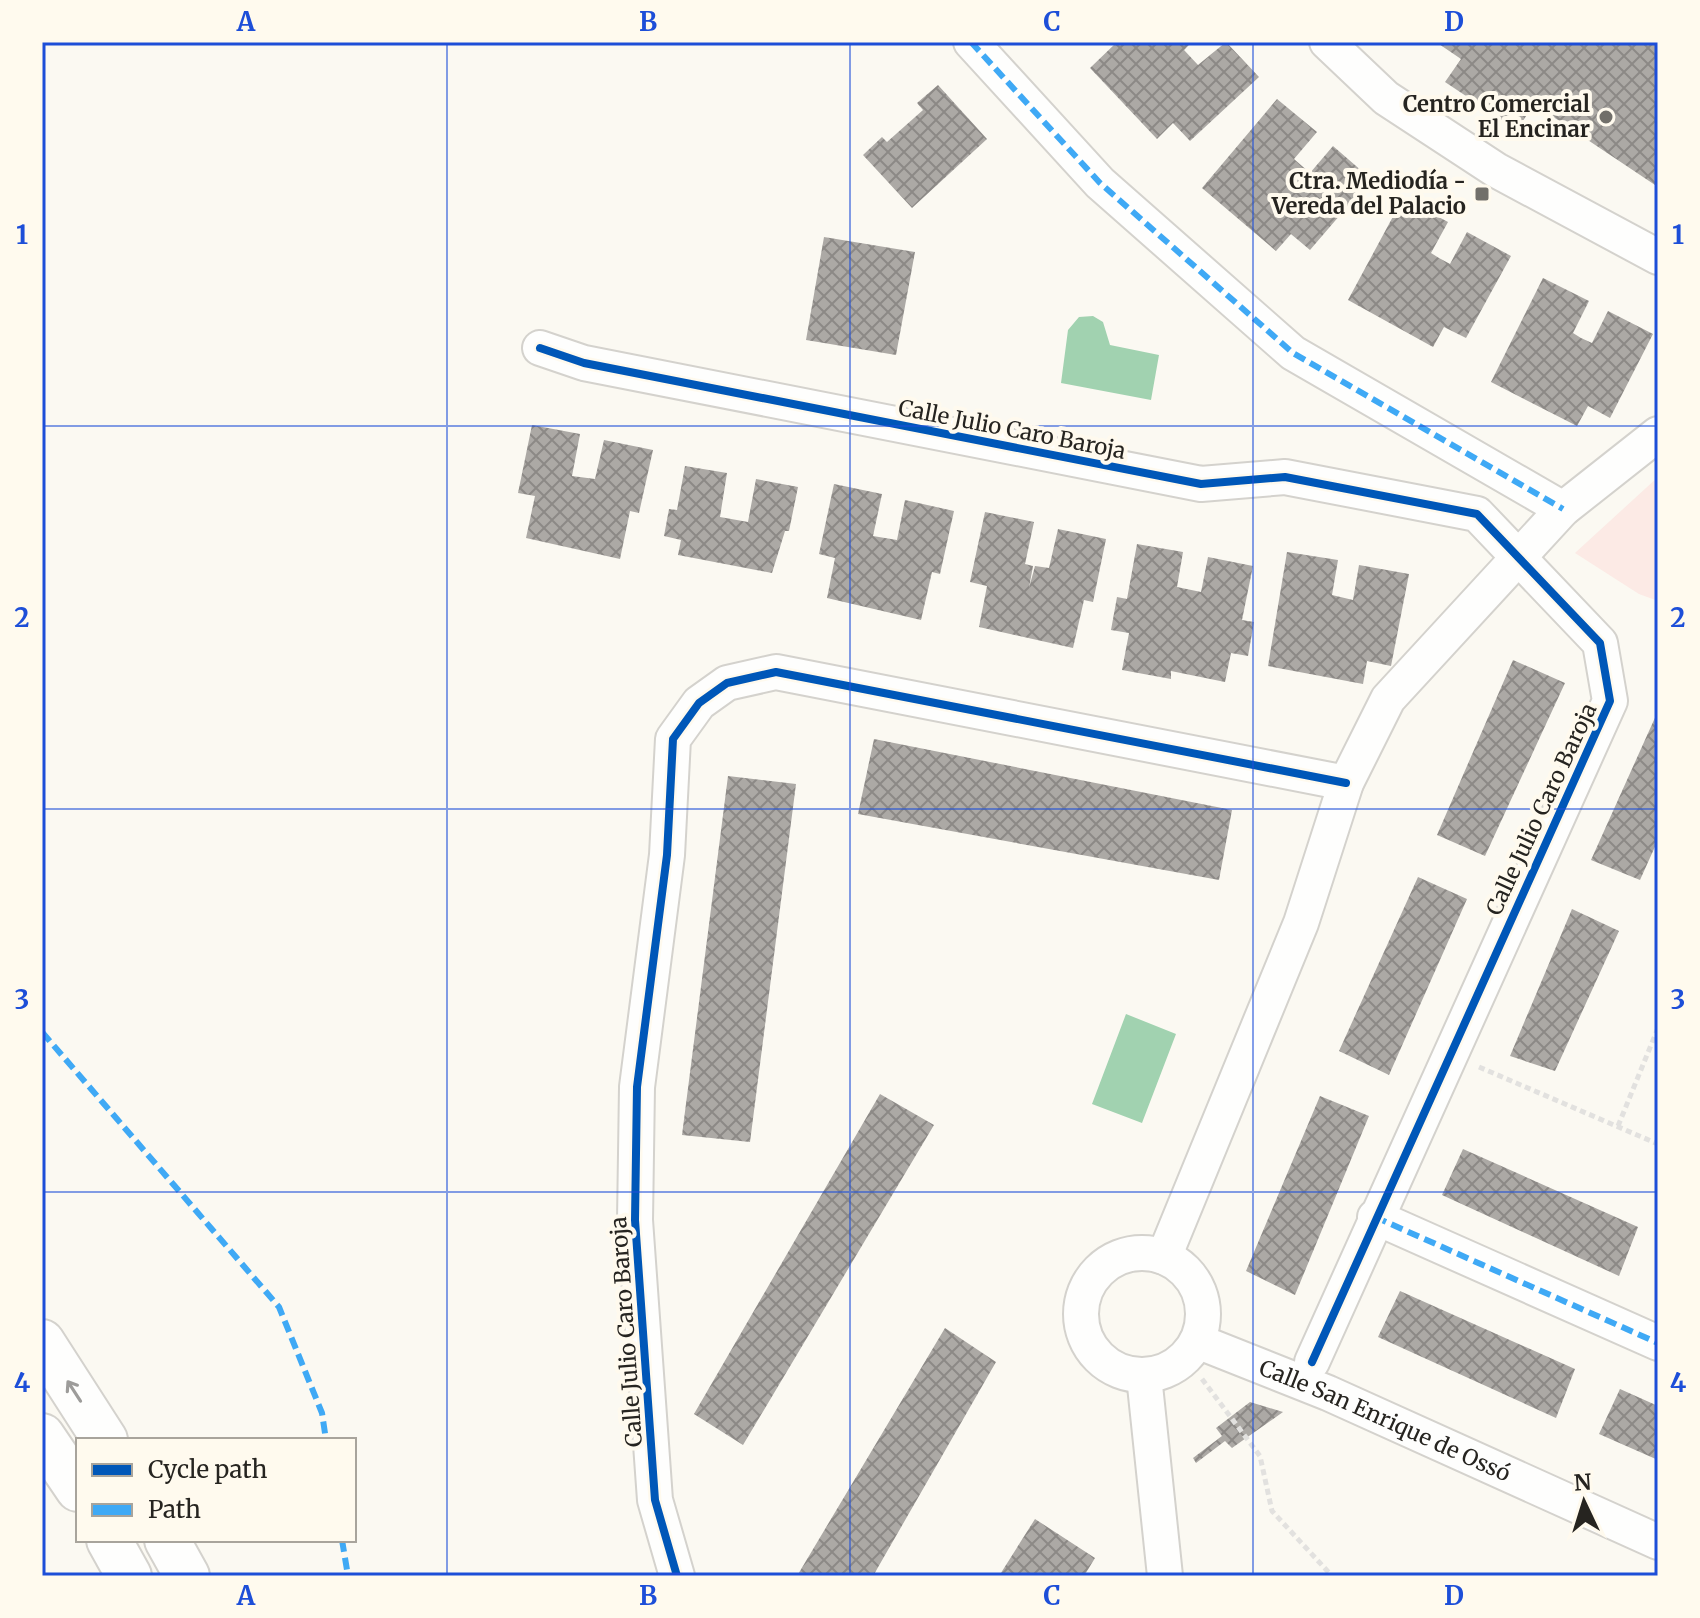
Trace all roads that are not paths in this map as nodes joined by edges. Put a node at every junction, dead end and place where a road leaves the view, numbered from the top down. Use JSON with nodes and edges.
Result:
{"nodes":[{"id":1,"x":971,"y":42,"type":"edge"},
{"id":2,"x":1327,"y":42,"type":"edge"},
{"id":3,"x":1658,"y":257,"type":"edge"},
{"id":4,"x":540,"y":348,"type":"dead end"},
{"id":5,"x":1658,"y":434,"type":"edge"},
{"id":6,"x":1563,"y":509,"type":"junction"},
{"id":7,"x":1520,"y":556,"type":"junction"},
{"id":8,"x":1346,"y":783,"type":"junction"},
{"id":9,"x":1375,"y":1217,"type":"junction"},
{"id":10,"x":1164,"y":1257,"type":"junction"},
{"id":11,"x":42,"y":1342,"type":"edge"},
{"id":12,"x":1658,"y":1343,"type":"edge"},
{"id":13,"x":1191,"y":1349,"type":"junction"},
{"id":14,"x":1312,"y":1362,"type":"dead end"},
{"id":15,"x":1144,"y":1376,"type":"junction"},
{"id":16,"x":42,"y":1436,"type":"edge"},
{"id":17,"x":104,"y":1438,"type":"edge"},
{"id":18,"x":76,"y":1486,"type":"edge"},
{"id":19,"x":110,"y":1542,"type":"edge"},
{"id":20,"x":168,"y":1542,"type":"edge"},
{"id":21,"x":1658,"y":1542,"type":"edge"},
{"id":22,"x":129,"y":1576,"type":"edge"},
{"id":23,"x":187,"y":1576,"type":"edge"},
{"id":24,"x":677,"y":1576,"type":"edge"},
{"id":25,"x":1165,"y":1576,"type":"edge"}],
"edges":[{"from":1,"to":6,"type":"street"},
{"from":2,"to":3,"type":"street"},
{"from":4,"to":7,"type":"street","name":"Calle Julio Caro Baroja"},
{"from":5,"to":6,"type":"street"},
{"from":6,"to":7,"type":"street"},
{"from":7,"to":8,"type":"street"},
{"from":7,"to":9,"type":"street","name":"Calle Julio Caro Baroja"},
{"from":8,"to":10,"type":"street"},
{"from":8,"to":24,"type":"street","name":"Calle Julio Caro Baroja"},
{"from":9,"to":12,"type":"street"},
{"from":9,"to":14,"type":"street","name":"Calle Julio Caro Baroja"},
{"from":10,"to":13,"type":"street"},
{"from":10,"to":15,"type":"street"},
{"from":17,"to":11,"type":"highway","one_way":true},
{"from":13,"to":15,"type":"street"},
{"from":13,"to":21,"type":"street","name":"Calle San Enrique de Ossó"},
{"from":15,"to":25,"type":"street"},
{"from":16,"to":18,"type":"highway"},
{"from":19,"to":22,"type":"highway"},
{"from":20,"to":23,"type":"highway"}]}
